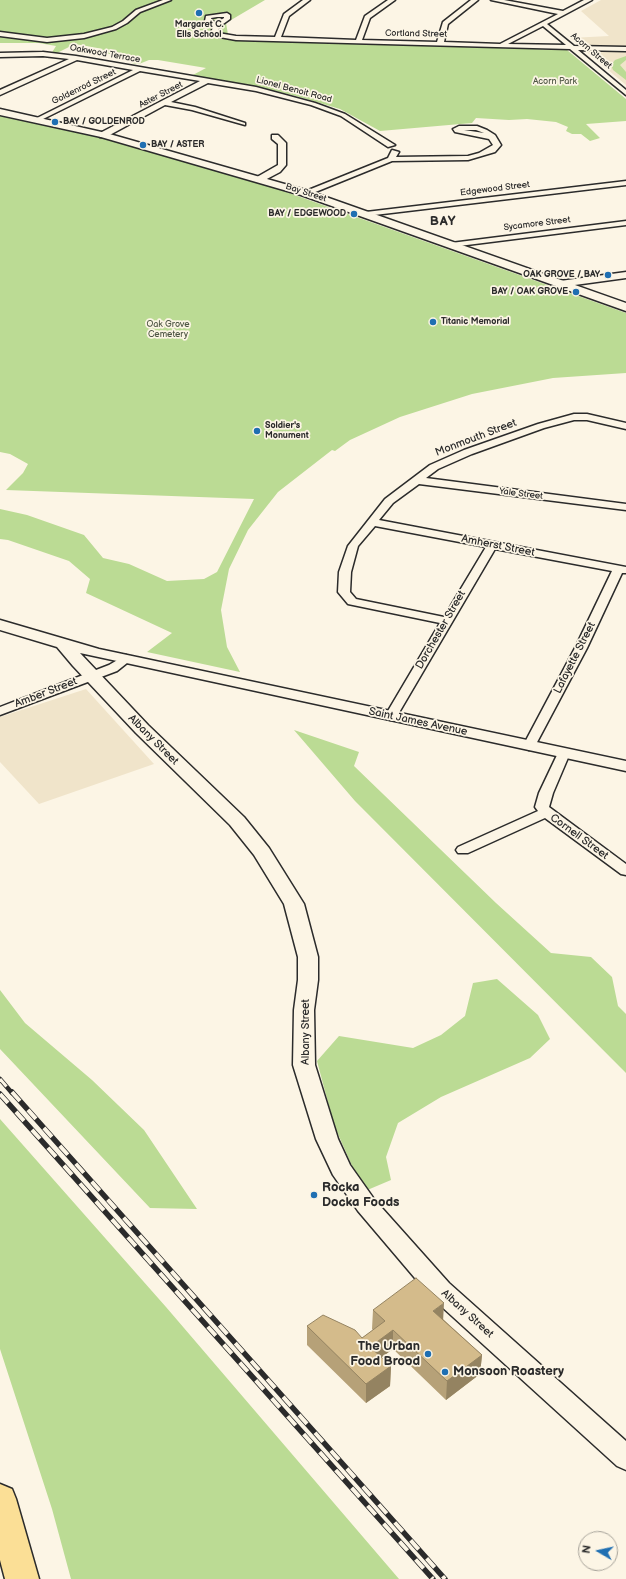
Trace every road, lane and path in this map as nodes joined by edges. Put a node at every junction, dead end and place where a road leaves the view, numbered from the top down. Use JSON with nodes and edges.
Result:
{"nodes":[{"id":1,"x":168,"y":0,"type":"edge"},
{"id":2,"x":307,"y":0,"type":"edge"},
{"id":3,"x":392,"y":0,"type":"edge"},
{"id":4,"x":475,"y":0,"type":"edge"},
{"id":5,"x":494,"y":0,"type":"edge"},
{"id":6,"x":588,"y":0,"type":"edge"},
{"id":7,"x":565,"y":13,"type":"junction"},
{"id":8,"x":544,"y":24,"type":"junction"},
{"id":9,"x":216,"y":26,"type":"dead end"},
{"id":10,"x":0,"y":34,"type":"edge"},
{"id":11,"x":277,"y":40,"type":"junction"},
{"id":12,"x":358,"y":42,"type":"junction"},
{"id":13,"x":440,"y":44,"type":"junction"},
{"id":14,"x":502,"y":45,"type":"junction"},
{"id":15,"x":573,"y":48,"type":"junction"},
{"id":16,"x":626,"y":49,"type":"edge"},
{"id":17,"x":0,"y":55,"type":"edge"},
{"id":18,"x":76,"y":58,"type":"junction"},
{"id":19,"x":139,"y":69,"type":"junction"},
{"id":20,"x":206,"y":81,"type":"junction"},
{"id":21,"x":0,"y":93,"type":"edge"},
{"id":22,"x":626,"y":93,"type":"edge"},
{"id":23,"x":164,"y":103,"type":"junction"},
{"id":24,"x":0,"y":112,"type":"edge"},
{"id":25,"x":37,"y":120,"type":"junction"},
{"id":26,"x":243,"y":124,"type":"dead end"},
{"id":27,"x":103,"y":135,"type":"junction"},
{"id":28,"x":275,"y":137,"type":"dead end"},
{"id":29,"x":492,"y":137,"type":"dead end"},
{"id":30,"x":394,"y":148,"type":"junction"},
{"id":31,"x":426,"y":158,"type":"junction"},
{"id":32,"x":391,"y":159,"type":"junction"},
{"id":33,"x":260,"y":179,"type":"junction"},
{"id":34,"x":626,"y":183,"type":"edge"},
{"id":35,"x":305,"y":193,"type":"junction"},
{"id":36,"x":366,"y":214,"type":"junction"},
{"id":37,"x":626,"y":223,"type":"edge"},
{"id":38,"x":451,"y":245,"type":"junction"},
{"id":39,"x":626,"y":275,"type":"edge"},
{"id":40,"x":560,"y":284,"type":"junction"},
{"id":41,"x":626,"y":307,"type":"edge"},
{"id":42,"x":626,"y":426,"type":"edge"},
{"id":43,"x":415,"y":480,"type":"junction"},
{"id":44,"x":626,"y":507,"type":"edge"},
{"id":45,"x":371,"y":522,"type":"junction"},
{"id":46,"x":492,"y":545,"type":"junction"},
{"id":47,"x":622,"y":569,"type":"edge"},
{"id":48,"x":446,"y":621,"type":"junction"},
{"id":49,"x":0,"y":625,"type":"edge"},
{"id":50,"x":64,"y":645,"type":"junction"},
{"id":51,"x":126,"y":659,"type":"junction"},
{"id":52,"x":91,"y":676,"type":"junction"},
{"id":53,"x":0,"y":711,"type":"edge"},
{"id":54,"x":391,"y":716,"type":"junction"},
{"id":55,"x":529,"y":746,"type":"junction"},
{"id":56,"x":564,"y":753,"type":"junction"},
{"id":57,"x":626,"y":766,"type":"edge"},
{"id":58,"x":546,"y":813,"type":"junction"},
{"id":59,"x":463,"y":850,"type":"dead end"},
{"id":60,"x":626,"y":871,"type":"edge"},
{"id":61,"x":626,"y":1458,"type":"edge"},
{"id":62,"x":0,"y":1499,"type":"edge"},
{"id":63,"x":22,"y":1579,"type":"edge"}],
"edges":[{"from":1,"to":10,"type":"street"},
{"from":2,"to":11,"type":"street"},
{"from":3,"to":12,"type":"street"},
{"from":4,"to":13,"type":"street"},
{"from":5,"to":7,"type":"street"},
{"from":6,"to":7,"type":"street"},
{"from":7,"to":8,"type":"street"},
{"from":8,"to":14,"type":"street"},
{"from":8,"to":15,"type":"street","name":"Acorn Street"},
{"from":9,"to":11,"type":"street","name":"Cortland Street"},
{"from":11,"to":12,"type":"street","name":"Cortland Street"},
{"from":12,"to":13,"type":"street","name":"Cortland Street"},
{"from":13,"to":14,"type":"street","name":"Cortland Street"},
{"from":14,"to":15,"type":"street","name":"Cortland Street"},
{"from":15,"to":16,"type":"street","name":"Cortland Street"},
{"from":15,"to":22,"type":"street","name":"Acorn Street"},
{"from":17,"to":18,"type":"street","name":"Oakwood Terrace"},
{"from":18,"to":19,"type":"street","name":"Oakwood Terrace"},
{"from":18,"to":21,"type":"street"},
{"from":19,"to":20,"type":"street","name":"Oakwood Terrace"},
{"from":19,"to":25,"type":"street","name":"Goldenrod Street"},
{"from":20,"to":23,"type":"street","name":"Aster Street"},
{"from":20,"to":30,"type":"street","name":"Lionel Benoit Road"},
{"from":23,"to":26,"type":"street"},
{"from":23,"to":27,"type":"street","name":"Aster Street"},
{"from":24,"to":25,"type":"main road","name":"Bay Street"},
{"from":25,"to":27,"type":"main road","name":"Bay Street"},
{"from":27,"to":33,"type":"main road","name":"Bay Street"},
{"from":28,"to":33,"type":"street"},
{"from":29,"to":31,"type":"street"},
{"from":30,"to":31,"type":"street","name":"Lionel Benoit Road"},
{"from":30,"to":32,"type":"street"},
{"from":31,"to":32,"type":"street"},
{"from":32,"to":35,"type":"street"},
{"from":33,"to":35,"type":"main road","name":"Bay Street"},
{"from":34,"to":36,"type":"street","name":"Edgewood Street"},
{"from":35,"to":36,"type":"main road","name":"Bay Street"},
{"from":36,"to":38,"type":"main road","name":"Bay Street"},
{"from":37,"to":38,"type":"street","name":"Sycamore Street"},
{"from":38,"to":40,"type":"main road","name":"Bay Street"},
{"from":39,"to":40,"type":"street"},
{"from":40,"to":41,"type":"main road","name":"Bay Street"},
{"from":42,"to":43,"type":"street","name":"Monmouth Street"},
{"from":43,"to":44,"type":"street","name":"Yale Street"},
{"from":43,"to":45,"type":"street","name":"Monmouth Street"},
{"from":45,"to":46,"type":"street","name":"Amherst Street"},
{"from":45,"to":48,"type":"street","name":"Monmouth Street"},
{"from":46,"to":47,"type":"street","name":"Amherst Street"},
{"from":46,"to":48,"type":"street","name":"Dorchester Street"},
{"from":47,"to":55,"type":"street","name":"Lafayette Street"},
{"from":48,"to":54,"type":"street","name":"Dorchester Street"},
{"from":49,"to":50,"type":"main road","name":"Saint James Avenue"},
{"from":50,"to":51,"type":"main road","name":"Saint James Avenue"},
{"from":50,"to":52,"type":"main road","name":"Albany Street"},
{"from":51,"to":52,"type":"street","name":"Amber Street"},
{"from":51,"to":54,"type":"main road","name":"Saint James Avenue"},
{"from":52,"to":53,"type":"street","name":"Amber Street"},
{"from":52,"to":61,"type":"main road","name":"Albany Street"},
{"from":54,"to":55,"type":"main road","name":"Saint James Avenue"},
{"from":55,"to":56,"type":"main road","name":"Saint James Avenue"},
{"from":56,"to":57,"type":"main road","name":"Saint James Avenue"},
{"from":56,"to":58,"type":"street","name":"Cornell Street"},
{"from":58,"to":59,"type":"street"},
{"from":58,"to":60,"type":"street","name":"Cornell Street"},
{"from":62,"to":63,"type":"highway"}]}
